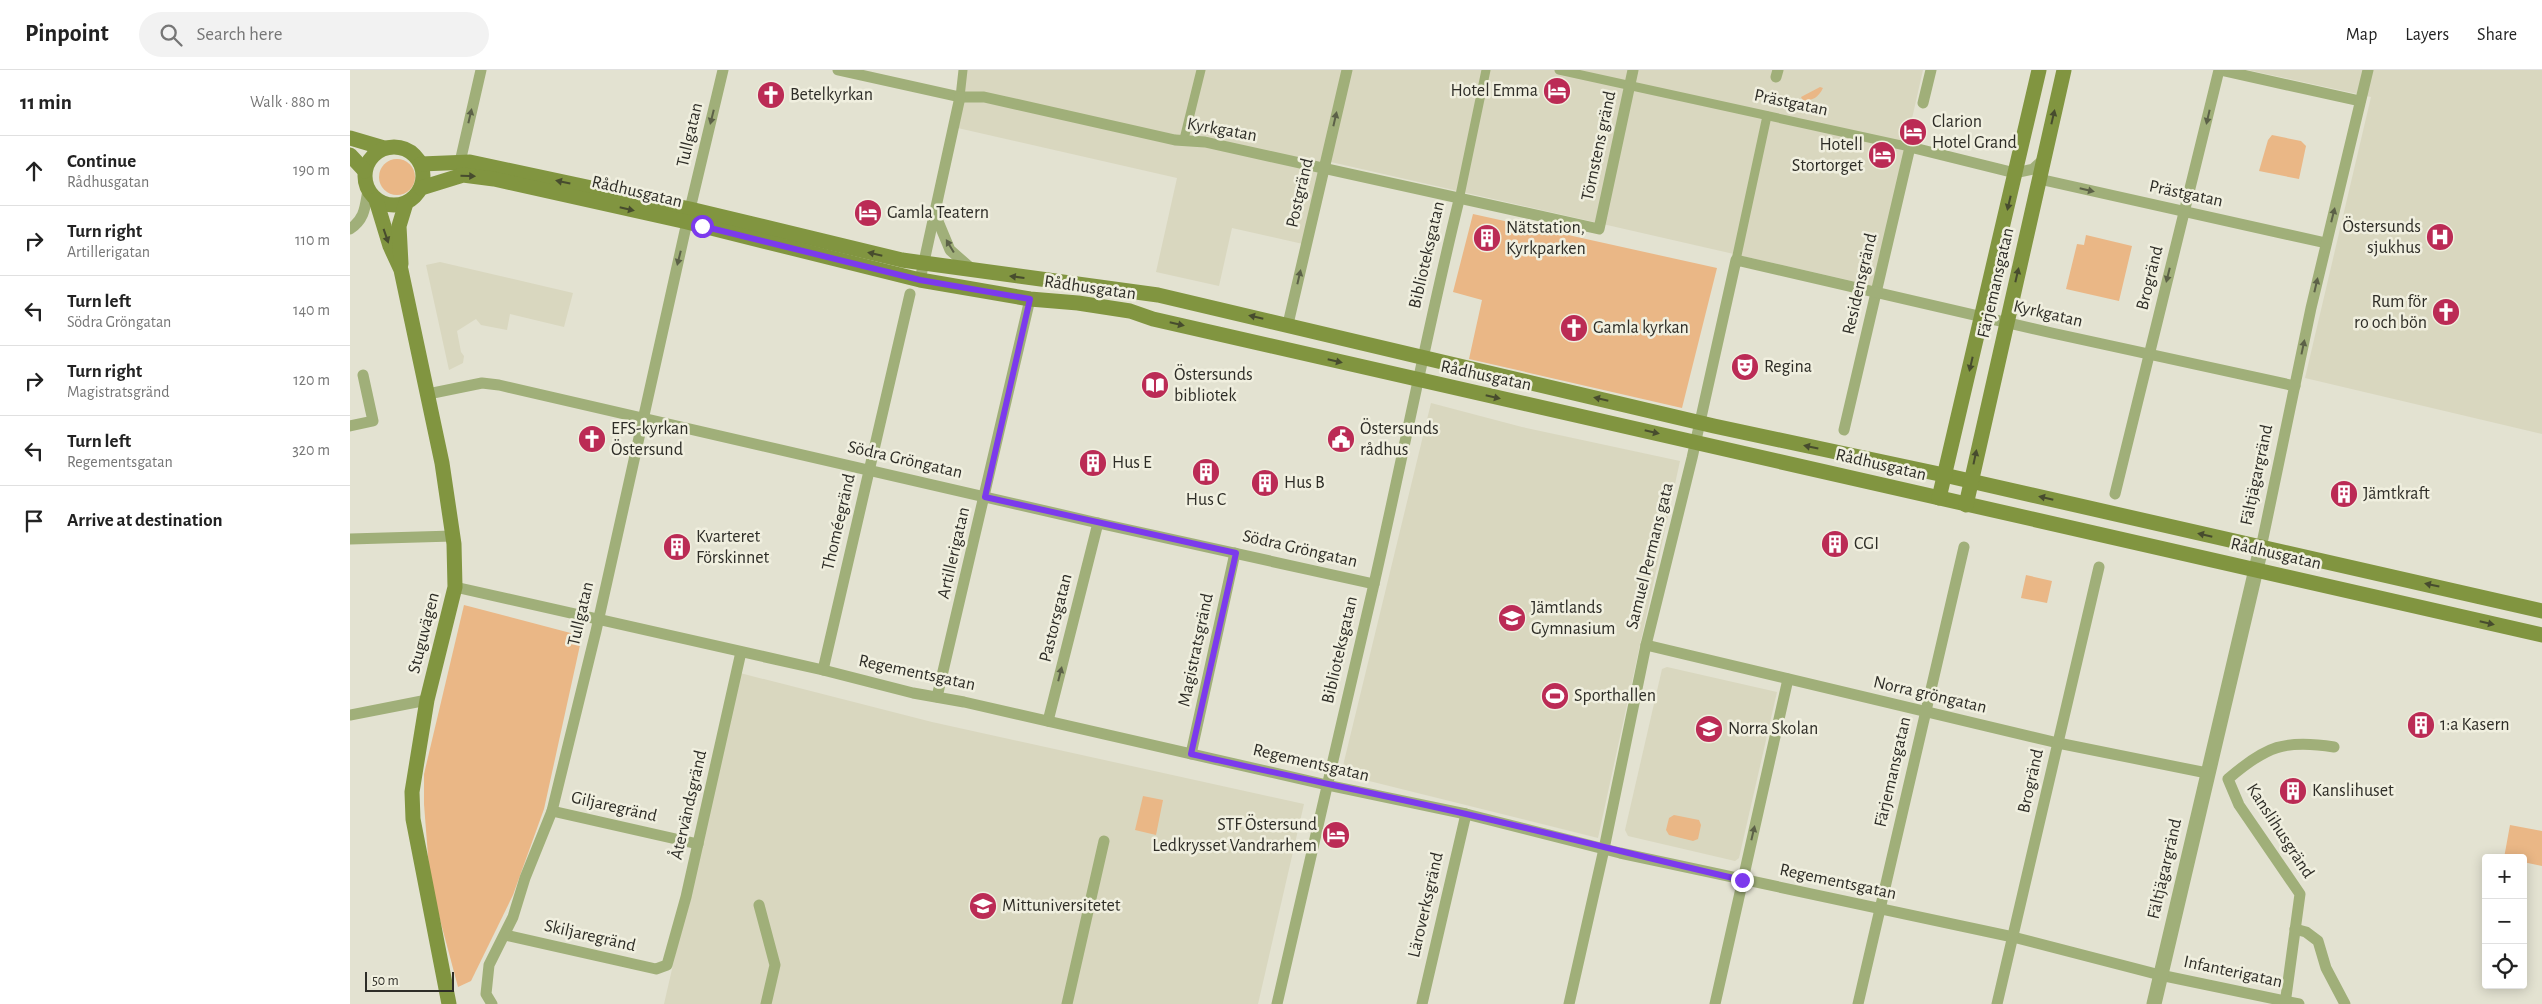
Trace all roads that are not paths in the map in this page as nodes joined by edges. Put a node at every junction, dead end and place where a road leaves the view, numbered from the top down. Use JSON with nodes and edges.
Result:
{"nodes":[{"id":1,"x":481,"y":70,"type":"edge"},
{"id":2,"x":723,"y":70,"type":"edge"},
{"id":3,"x":838,"y":70,"type":"edge"},
{"id":4,"x":963,"y":70,"type":"edge"},
{"id":5,"x":1201,"y":70,"type":"edge"},
{"id":6,"x":1346,"y":70,"type":"edge"},
{"id":7,"x":1486,"y":70,"type":"edge"},
{"id":8,"x":1559,"y":70,"type":"edge"},
{"id":9,"x":1633,"y":70,"type":"edge"},
{"id":10,"x":1931,"y":70,"type":"edge"},
{"id":11,"x":2040,"y":70,"type":"edge"},
{"id":12,"x":2064,"y":70,"type":"edge"},
{"id":13,"x":2220,"y":70,"type":"edge"},
{"id":14,"x":2368,"y":70,"type":"edge"},
{"id":15,"x":1629,"y":86,"type":"junction"},
{"id":16,"x":960,"y":97,"type":"junction"},
{"id":17,"x":2360,"y":101,"type":"junction"},
{"id":18,"x":1923,"y":103,"type":"dead end"},
{"id":19,"x":1767,"y":116,"type":"junction"},
{"id":20,"x":350,"y":138,"type":"edge"},
{"id":21,"x":1184,"y":139,"type":"junction"},
{"id":22,"x":1910,"y":147,"type":"junction"},
{"id":23,"x":384,"y":148,"type":"junction"},
{"id":24,"x":350,"y":155,"type":"edge"},
{"id":25,"x":2043,"y":160,"type":"junction"},
{"id":26,"x":460,"y":162,"type":"junction"},
{"id":27,"x":421,"y":164,"type":"junction"},
{"id":28,"x":1324,"y":170,"type":"junction"},
{"id":29,"x":365,"y":171,"type":"junction"},
{"id":30,"x":2015,"y":173,"type":"junction"},
{"id":31,"x":2039,"y":179,"type":"junction"},
{"id":32,"x":421,"y":188,"type":"junction"},
{"id":33,"x":372,"y":195,"type":"junction"},
{"id":34,"x":1459,"y":200,"type":"junction"},
{"id":35,"x":406,"y":203,"type":"junction"},
{"id":36,"x":2186,"y":211,"type":"junction"},
{"id":37,"x":935,"y":214,"type":"junction"},
{"id":38,"x":689,"y":216,"type":"junction"},
{"id":39,"x":350,"y":229,"type":"edge"},
{"id":40,"x":1599,"y":229,"type":"joint"},
{"id":41,"x":2326,"y":243,"type":"junction"},
{"id":42,"x":1736,"y":260,"type":"junction"},
{"id":43,"x":923,"y":262,"type":"junction"},
{"id":44,"x":400,"y":270,"type":"junction"},
{"id":45,"x":975,"y":272,"type":"junction"},
{"id":46,"x":920,"y":280,"type":"junction"},
{"id":47,"x":1876,"y":292,"type":"junction"},
{"id":48,"x":910,"y":294,"type":"dead end"},
{"id":49,"x":1030,"y":299,"type":"junction"},
{"id":50,"x":1982,"y":317,"type":"junction"},
{"id":51,"x":2006,"y":323,"type":"junction"},
{"id":52,"x":1288,"y":324,"type":"junction"},
{"id":53,"x":2149,"y":354,"type":"junction"},
{"id":54,"x":1422,"y":358,"type":"junction"},
{"id":55,"x":363,"y":375,"type":"dead end"},
{"id":56,"x":1418,"y":380,"type":"junction"},
{"id":57,"x":2295,"y":386,"type":"junction"},
{"id":58,"x":428,"y":394,"type":"junction"},
{"id":59,"x":643,"y":418,"type":"junction"},
{"id":60,"x":1699,"y":423,"type":"junction"},
{"id":61,"x":350,"y":426,"type":"edge"},
{"id":62,"x":1844,"y":430,"type":"dead end"},
{"id":63,"x":1695,"y":442,"type":"junction"},
{"id":64,"x":869,"y":470,"type":"junction"},
{"id":65,"x":1944,"y":475,"type":"junction"},
{"id":66,"x":1971,"y":481,"type":"junction"},
{"id":67,"x":2115,"y":494,"type":"dead end"},
{"id":68,"x":985,"y":497,"type":"junction"},
{"id":69,"x":1939,"y":498,"type":"junction"},
{"id":70,"x":1966,"y":505,"type":"junction"},
{"id":71,"x":1098,"y":523,"type":"junction"},
{"id":72,"x":453,"y":536,"type":"junction"},
{"id":73,"x":350,"y":539,"type":"edge"},
{"id":74,"x":1964,"y":547,"type":"dead end"},
{"id":75,"x":2261,"y":548,"type":"junction"},
{"id":76,"x":1236,"y":553,"type":"junction"},
{"id":77,"x":2099,"y":567,"type":"dead end"},
{"id":78,"x":2256,"y":568,"type":"junction"},
{"id":79,"x":1374,"y":584,"type":"junction"},
{"id":80,"x":455,"y":587,"type":"junction"},
{"id":81,"x":2542,"y":610,"type":"edge"},
{"id":82,"x":598,"y":620,"type":"junction"},
{"id":83,"x":2542,"y":636,"type":"edge"},
{"id":84,"x":1646,"y":645,"type":"junction"},
{"id":85,"x":741,"y":652,"type":"junction"},
{"id":86,"x":822,"y":670,"type":"junction"},
{"id":87,"x":1788,"y":679,"type":"junction"},
{"id":88,"x":937,"y":697,"type":"junction"},
{"id":89,"x":427,"y":700,"type":"junction"},
{"id":90,"x":1926,"y":712,"type":"junction"},
{"id":91,"x":350,"y":715,"type":"edge"},
{"id":92,"x":1048,"y":721,"type":"junction"},
{"id":93,"x":2058,"y":743,"type":"junction"},
{"id":94,"x":2334,"y":747,"type":"dead end"},
{"id":95,"x":1191,"y":754,"type":"junction"},
{"id":96,"x":2207,"y":772,"type":"junction"},
{"id":97,"x":1326,"y":785,"type":"junction"},
{"id":98,"x":552,"y":811,"type":"junction"},
{"id":99,"x":1466,"y":814,"type":"junction"},
{"id":100,"x":1104,"y":841,"type":"dead end"},
{"id":101,"x":698,"y":844,"type":"junction"},
{"id":102,"x":1604,"y":849,"type":"junction"},
{"id":103,"x":1742,"y":880,"type":"junction"},
{"id":104,"x":760,"y":906,"type":"dead end"},
{"id":105,"x":1880,"y":909,"type":"junction"},
{"id":106,"x":2295,"y":929,"type":"junction"},
{"id":107,"x":505,"y":935,"type":"junction"},
{"id":108,"x":2012,"y":937,"type":"junction"},
{"id":109,"x":668,"y":965,"type":"joint"},
{"id":110,"x":2160,"y":975,"type":"junction"},
{"id":111,"x":2285,"y":1003,"type":"edge"},
{"id":112,"x":449,"y":1004,"type":"edge"},
{"id":113,"x":492,"y":1004,"type":"edge"},
{"id":114,"x":766,"y":1004,"type":"edge"},
{"id":115,"x":1067,"y":1004,"type":"edge"},
{"id":116,"x":1277,"y":1004,"type":"edge"},
{"id":117,"x":1422,"y":1004,"type":"edge"},
{"id":118,"x":1568,"y":1004,"type":"edge"},
{"id":119,"x":1715,"y":1004,"type":"edge"},
{"id":120,"x":1858,"y":1004,"type":"edge"},
{"id":121,"x":1997,"y":1004,"type":"edge"},
{"id":122,"x":2154,"y":1004,"type":"edge"},
{"id":123,"x":2299,"y":1004,"type":"edge"},
{"id":124,"x":2345,"y":1004,"type":"edge"}],
"edges":[{"from":26,"to":1,"type":"street","one_way":true},
{"from":2,"to":38,"type":"street","name":"Tullgatan","one_way":true},
{"from":3,"to":16,"type":"street","name":"Kyrkgatan"},
{"from":4,"to":16,"type":"street"},
{"from":5,"to":21,"type":"street"},
{"from":28,"to":6,"type":"street","name":"Postgränd","one_way":true},
{"from":7,"to":34,"type":"street","name":"Biblioteksgatan"},
{"from":8,"to":15,"type":"street","name":"Prästgatan"},
{"from":9,"to":15,"type":"street","name":"Törnstens gränd"},
{"from":10,"to":18,"type":"street"},
{"from":11,"to":30,"type":"main road","name":"Färjemansgatan"},
{"from":25,"to":12,"type":"main road","name":"Färjemansgatan","one_way":true},
{"from":13,"to":17,"type":"street"},
{"from":13,"to":36,"type":"street","name":"Brogränd","one_way":true},
{"from":14,"to":17,"type":"street","name":"Fältjägargränd"},
{"from":15,"to":19,"type":"street","name":"Prästgatan"},
{"from":15,"to":40,"type":"street","name":"Törnstens gränd"},
{"from":16,"to":21,"type":"street","name":"Kyrkgatan"},
{"from":16,"to":37,"type":"street"},
{"from":41,"to":17,"type":"street","name":"Fältjägargränd","one_way":true},
{"from":19,"to":22,"type":"street","name":"Prästgatan"},
{"from":19,"to":42,"type":"street","name":"Samuel Permans gata"},
{"from":20,"to":23,"type":"main road"},
{"from":21,"to":28,"type":"street","name":"Kyrkgatan"},
{"from":22,"to":30,"type":"street","name":"Prästgatan"},
{"from":22,"to":47,"type":"street","name":"Residensgränd"},
{"from":23,"to":27,"type":"main road"},
{"from":23,"to":29,"type":"main road"},
{"from":24,"to":29,"type":"main road"},
{"from":25,"to":30,"type":"street"},
{"from":25,"to":31,"type":"main road","name":"Färjemansgatan"},
{"from":26,"to":27,"type":"main road","name":"Rådhusgatan"},
{"from":38,"to":26,"type":"main road","name":"Rådhusgatan","one_way":true},
{"from":27,"to":32,"type":"main road"},
{"from":28,"to":34,"type":"street","name":"Kyrkgatan"},
{"from":52,"to":28,"type":"street","name":"Postgränd","one_way":true},
{"from":29,"to":33,"type":"main road"},
{"from":30,"to":50,"type":"main road","name":"Färjemansgatan","one_way":true},
{"from":31,"to":36,"type":"street","name":"Prästgatan","one_way":true},
{"from":51,"to":31,"type":"main road","name":"Färjemansgatan","one_way":true},
{"from":32,"to":35,"type":"main road"},
{"from":32,"to":38,"type":"main road","name":"Rådhusgatan","one_way":true},
{"from":33,"to":35,"type":"main road"},
{"from":33,"to":39,"type":"street"},
{"from":33,"to":44,"type":"main road","name":"Stuguvägen","one_way":true},
{"from":34,"to":40,"type":"street","name":"Kyrkgatan"},
{"from":34,"to":54,"type":"street","name":"Biblioteksgatan"},
{"from":35,"to":44,"type":"main road","name":"Stuguvägen"},
{"from":36,"to":41,"type":"street","name":"Prästgatan"},
{"from":36,"to":53,"type":"street","name":"Brogränd","one_way":true},
{"from":37,"to":43,"type":"street"},
{"from":45,"to":37,"type":"street","one_way":true},
{"from":43,"to":38,"type":"main road","name":"Rådhusgatan","one_way":true},
{"from":38,"to":46,"type":"main road","name":"Rådhusgatan"},
{"from":38,"to":59,"type":"street","name":"Tullgatan","one_way":true},
{"from":57,"to":41,"type":"street","name":"Fältjägargränd","one_way":true},
{"from":42,"to":47,"type":"street","name":"Kyrkgatan"},
{"from":42,"to":60,"type":"street","name":"Samuel Permans gata"},
{"from":43,"to":45,"type":"main road","name":"Rådhusgatan"},
{"from":43,"to":46,"type":"street"},
{"from":44,"to":58,"type":"main road","name":"Stuguvägen"},
{"from":52,"to":45,"type":"main road","name":"Rådhusgatan","one_way":true},
{"from":46,"to":49,"type":"main road","name":"Rådhusgatan"},
{"from":47,"to":50,"type":"street","name":"Kyrkgatan"},
{"from":47,"to":62,"type":"street","name":"Residensgränd"},
{"from":48,"to":64,"type":"street","name":"Thoméegränd"},
{"from":49,"to":56,"type":"main road","name":"Rådhusgatan","one_way":true},
{"from":49,"to":68,"type":"street","name":"Artillerigatan"},
{"from":50,"to":51,"type":"street","name":"Kyrkgatan"},
{"from":50,"to":65,"type":"main road","name":"Färjemansgatan","one_way":true},
{"from":51,"to":53,"type":"street","name":"Kyrkgatan"},
{"from":66,"to":51,"type":"main road","name":"Färjemansgatan","one_way":true},
{"from":52,"to":54,"type":"main road","name":"Rådhusgatan"},
{"from":53,"to":57,"type":"street","name":"Kyrkgatan"},
{"from":53,"to":67,"type":"street","name":"Brogränd"},
{"from":54,"to":56,"type":"street","name":"Biblioteksgatan"},
{"from":60,"to":54,"type":"main road","name":"Rådhusgatan","one_way":true},
{"from":55,"to":61,"type":"street"},
{"from":56,"to":63,"type":"main road","name":"Rådhusgatan","one_way":true},
{"from":56,"to":79,"type":"street","name":"Biblioteksgatan"},
{"from":57,"to":75,"type":"street","name":"Fältjägargränd"},
{"from":58,"to":59,"type":"street","name":"Södra Gröngatan"},
{"from":58,"to":72,"type":"main road","name":"Stuguvägen"},
{"from":59,"to":64,"type":"street","name":"Södra Gröngatan"},
{"from":59,"to":82,"type":"street","name":"Tullgatan"},
{"from":60,"to":63,"type":"street","name":"Samuel Permans gata"},
{"from":65,"to":60,"type":"main road","name":"Rådhusgatan","one_way":true},
{"from":63,"to":69,"type":"main road","name":"Rådhusgatan"},
{"from":63,"to":84,"type":"street","name":"Samuel Permans gata"},
{"from":64,"to":68,"type":"street","name":"Södra Gröngatan"},
{"from":64,"to":86,"type":"street","name":"Thoméegränd"},
{"from":65,"to":66,"type":"main road","name":"Rådhusgatan"},
{"from":65,"to":69,"type":"main road","name":"Färjemansgatan"},
{"from":66,"to":70,"type":"main road","name":"Färjemansgatan"},
{"from":75,"to":66,"type":"main road","name":"Rådhusgatan","one_way":true},
{"from":68,"to":71,"type":"street","name":"Södra Gröngatan"},
{"from":68,"to":88,"type":"street","name":"Artillerigatan"},
{"from":69,"to":70,"type":"main road","name":"Rådhusgatan"},
{"from":70,"to":78,"type":"main road","name":"Rådhusgatan"},
{"from":71,"to":76,"type":"street","name":"Södra Gröngatan"},
{"from":92,"to":71,"type":"street","name":"Pastorsgatan","one_way":true},
{"from":72,"to":73,"type":"street"},
{"from":72,"to":80,"type":"main road","name":"Stuguvägen"},
{"from":74,"to":90,"type":"street","name":"Färjemansgatan"},
{"from":75,"to":78,"type":"street","name":"Fältjägargränd"},
{"from":81,"to":75,"type":"main road","name":"Rådhusgatan","one_way":true},
{"from":76,"to":79,"type":"street","name":"Södra Gröngatan"},
{"from":76,"to":95,"type":"street","name":"Magistratsgränd"},
{"from":77,"to":93,"type":"street","name":"Brogränd"},
{"from":78,"to":83,"type":"main road","name":"Rådhusgatan","one_way":true},
{"from":78,"to":96,"type":"street","name":"Fältjägargränd"},
{"from":79,"to":97,"type":"street","name":"Biblioteksgatan"},
{"from":80,"to":82,"type":"street","name":"Regementsgatan"},
{"from":80,"to":89,"type":"main road","name":"Stuguvägen"},
{"from":82,"to":85,"type":"street","name":"Regementsgatan"},
{"from":82,"to":98,"type":"street","name":"Tullgatan"},
{"from":84,"to":87,"type":"street","name":"Norra gröngatan"},
{"from":84,"to":102,"type":"street","name":"Samuel Permans gata"},
{"from":85,"to":86,"type":"street","name":"Regementsgatan"},
{"from":85,"to":101,"type":"street","name":"Återvändsgränd"},
{"from":86,"to":88,"type":"street","name":"Regementsgatan"},
{"from":87,"to":90,"type":"street","name":"Norra gröngatan"},
{"from":103,"to":87,"type":"street","one_way":true},
{"from":88,"to":92,"type":"street","name":"Regementsgatan"},
{"from":89,"to":91,"type":"street"},
{"from":89,"to":112,"type":"main road","name":"Stuguvägen"},
{"from":90,"to":93,"type":"street","name":"Norra gröngatan"},
{"from":90,"to":105,"type":"street","name":"Färjemansgatan"},
{"from":92,"to":95,"type":"street","name":"Regementsgatan"},
{"from":93,"to":96,"type":"street","name":"Norra gröngatan"},
{"from":93,"to":108,"type":"street","name":"Brogränd"},
{"from":94,"to":106,"type":"street","name":"Kanslihusgränd"},
{"from":95,"to":97,"type":"street","name":"Regementsgatan"},
{"from":96,"to":110,"type":"street","name":"Fältjägargränd"},
{"from":97,"to":99,"type":"street","name":"Regementsgatan"},
{"from":97,"to":116,"type":"street","name":"Biblioteksgatan"},
{"from":98,"to":101,"type":"street","name":"Giljaregränd"},
{"from":98,"to":107,"type":"street","name":"Tullgatan"},
{"from":99,"to":102,"type":"street","name":"Regementsgatan"},
{"from":99,"to":117,"type":"street","name":"Läroverksgränd"},
{"from":100,"to":115,"type":"street"},
{"from":101,"to":109,"type":"street","name":"Återvändsgränd"},
{"from":102,"to":103,"type":"street","name":"Regementsgatan"},
{"from":102,"to":118,"type":"street","name":"Samuel Permans gata"},
{"from":103,"to":105,"type":"street","name":"Regementsgatan"},
{"from":103,"to":119,"type":"street"},
{"from":104,"to":114,"type":"street"},
{"from":105,"to":108,"type":"street","name":"Regementsgatan"},
{"from":105,"to":120,"type":"street","name":"Färjemansgatan"},
{"from":106,"to":111,"type":"street","name":"Kanslihusgränd"},
{"from":106,"to":124,"type":"street"},
{"from":107,"to":109,"type":"street","name":"Skiljaregränd"},
{"from":107,"to":113,"type":"street","name":"Tullgatan"},
{"from":108,"to":110,"type":"street","name":"Regementsgatan"},
{"from":108,"to":121,"type":"street","name":"Brogränd"},
{"from":110,"to":111,"type":"street","name":"Infanterigatan"},
{"from":110,"to":122,"type":"street","name":"Fältjägargränd"},
{"from":111,"to":123,"type":"street","name":"Infanterigatan"}]}
